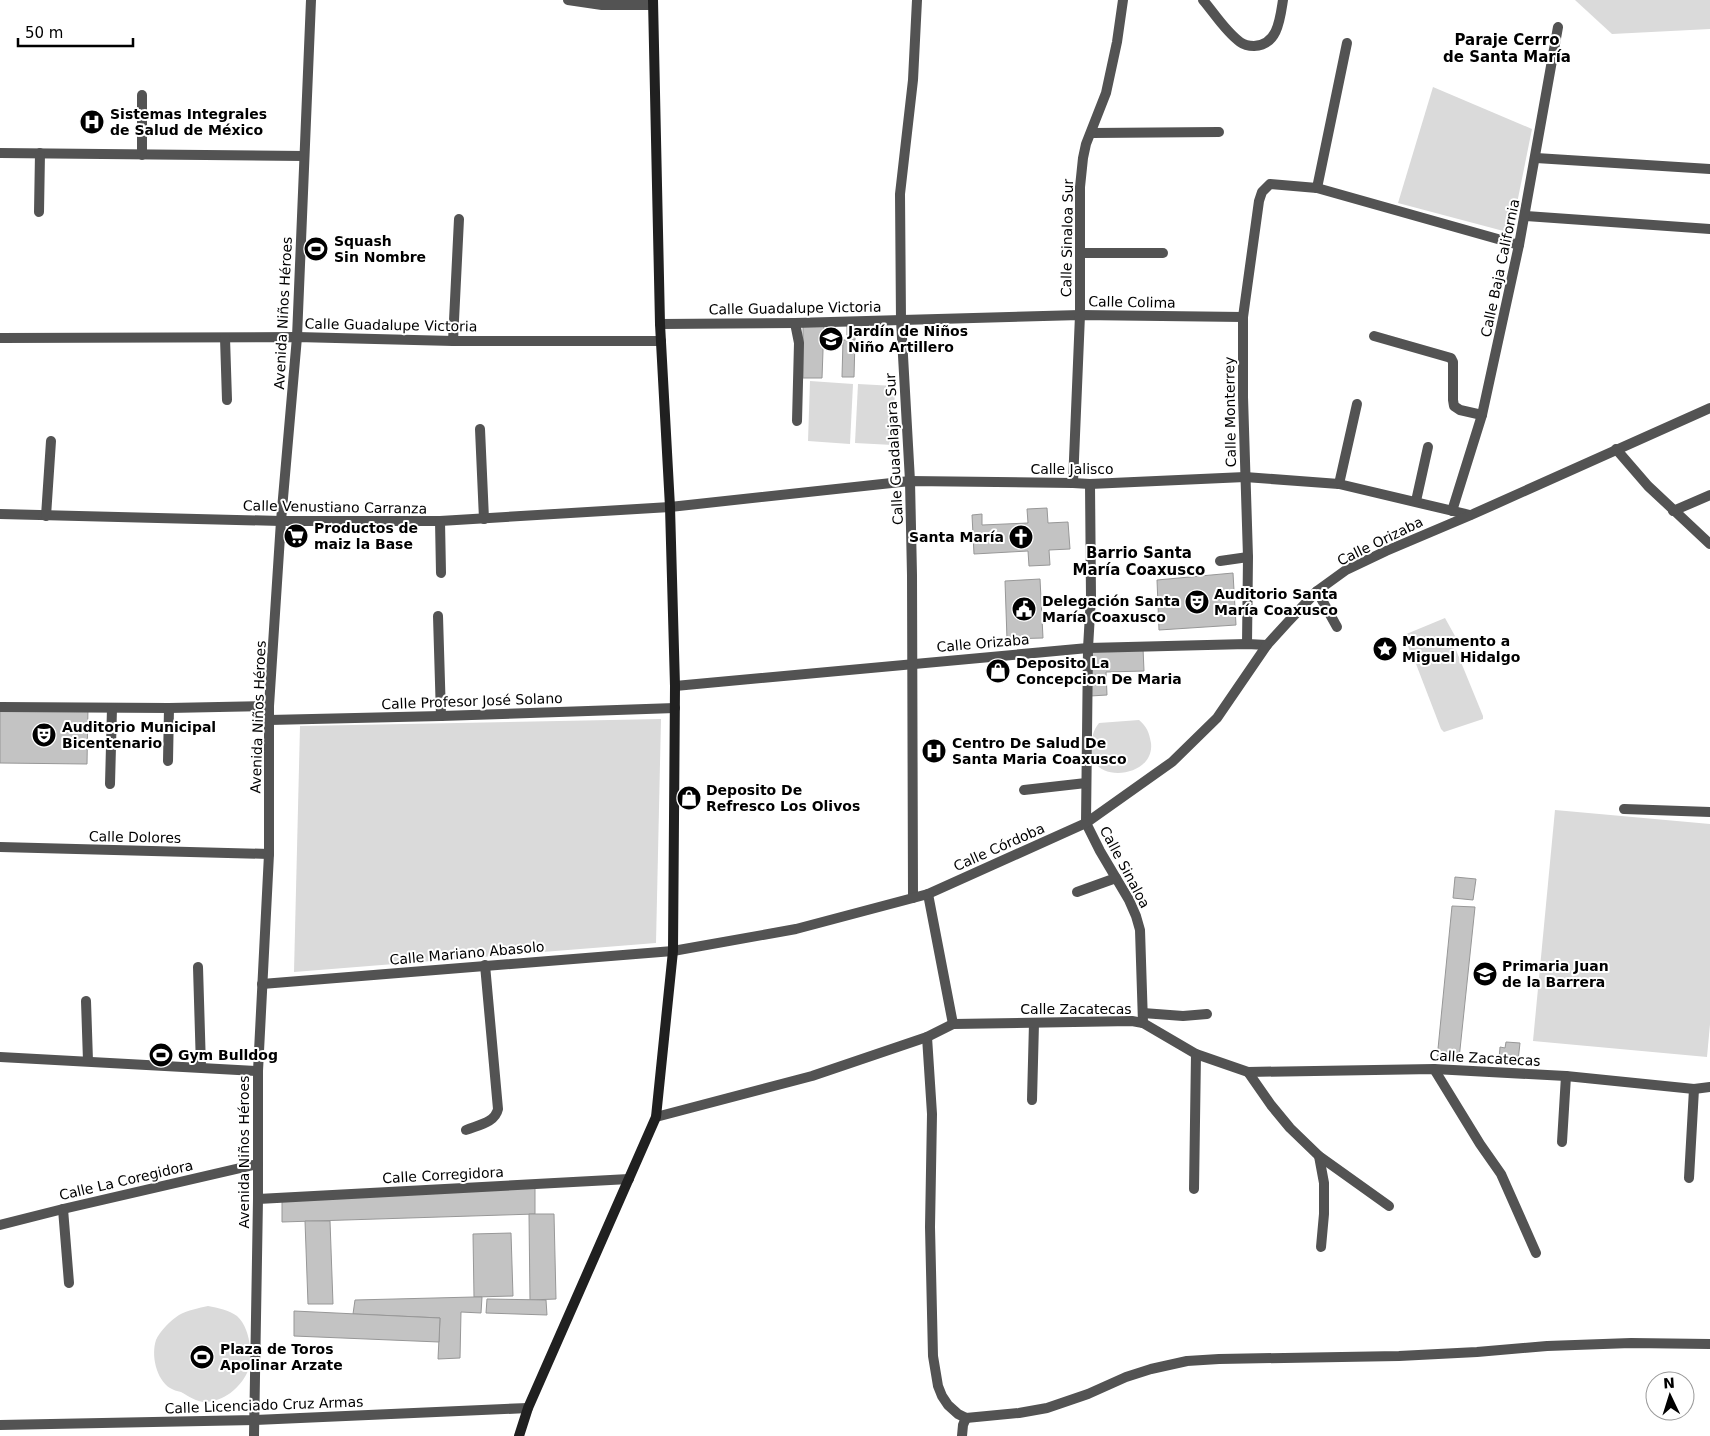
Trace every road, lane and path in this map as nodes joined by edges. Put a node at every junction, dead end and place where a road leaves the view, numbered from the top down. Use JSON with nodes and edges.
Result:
{"nodes":[{"id":1,"x":311,"y":0,"type":"edge"},
{"id":2,"x":568,"y":0,"type":"edge"},
{"id":3,"x":917,"y":0,"type":"edge"},
{"id":4,"x":1123,"y":0,"type":"edge"},
{"id":5,"x":1203,"y":0,"type":"edge"},
{"id":6,"x":1283,"y":0,"type":"edge"},
{"id":7,"x":653,"y":3,"type":"edge"},
{"id":8,"x":1558,"y":27,"type":"dead end"},
{"id":9,"x":1347,"y":43,"type":"dead end"},
{"id":10,"x":142,"y":95,"type":"dead end"},
{"id":11,"x":1219,"y":132,"type":"dead end"},
{"id":12,"x":1092,"y":133,"type":"junction"},
{"id":13,"x":0,"y":153,"type":"edge"},
{"id":14,"x":40,"y":153,"type":"junction"},
{"id":15,"x":142,"y":155,"type":"junction"},
{"id":16,"x":304,"y":156,"type":"junction"},
{"id":17,"x":1536,"y":158,"type":"junction"},
{"id":18,"x":1710,"y":169,"type":"edge"},
{"id":19,"x":1317,"y":188,"type":"junction"},
{"id":20,"x":39,"y":212,"type":"dead end"},
{"id":21,"x":1526,"y":216,"type":"junction"},
{"id":22,"x":459,"y":219,"type":"dead end"},
{"id":23,"x":1710,"y":229,"type":"edge"},
{"id":24,"x":1519,"y":246,"type":"junction"},
{"id":25,"x":1081,"y":252,"type":"junction"},
{"id":26,"x":1163,"y":253,"type":"dead end"},
{"id":27,"x":1080,"y":315,"type":"junction"},
{"id":28,"x":1243,"y":317,"type":"junction"},
{"id":29,"x":901,"y":320,"type":"junction"},
{"id":30,"x":795,"y":323,"type":"junction"},
{"id":31,"x":660,"y":324,"type":"junction"},
{"id":32,"x":1374,"y":336,"type":"dead end"},
{"id":33,"x":297,"y":337,"type":"junction"},
{"id":34,"x":0,"y":338,"type":"edge"},
{"id":35,"x":225,"y":338,"type":"junction"},
{"id":36,"x":454,"y":341,"type":"junction"},
{"id":37,"x":661,"y":341,"type":"junction"},
{"id":38,"x":227,"y":400,"type":"dead end"},
{"id":39,"x":1357,"y":404,"type":"dead end"},
{"id":40,"x":1710,"y":408,"type":"edge"},
{"id":41,"x":1482,"y":415,"type":"junction"},
{"id":42,"x":797,"y":421,"type":"dead end"},
{"id":43,"x":480,"y":430,"type":"dead end"},
{"id":44,"x":51,"y":441,"type":"dead end"},
{"id":45,"x":1428,"y":447,"type":"dead end"},
{"id":46,"x":1616,"y":449,"type":"junction"},
{"id":47,"x":1245,"y":477,"type":"junction"},
{"id":48,"x":910,"y":481,"type":"junction"},
{"id":49,"x":1073,"y":483,"type":"junction"},
{"id":50,"x":1090,"y":484,"type":"junction"},
{"id":51,"x":1339,"y":484,"type":"junction"},
{"id":52,"x":1710,"y":495,"type":"edge"},
{"id":53,"x":1416,"y":502,"type":"junction"},
{"id":54,"x":670,"y":507,"type":"junction"},
{"id":55,"x":1452,"y":510,"type":"junction"},
{"id":56,"x":1673,"y":511,"type":"junction"},
{"id":57,"x":0,"y":514,"type":"edge"},
{"id":58,"x":1471,"y":515,"type":"junction"},
{"id":59,"x":46,"y":516,"type":"junction"},
{"id":60,"x":484,"y":519,"type":"junction"},
{"id":61,"x":281,"y":521,"type":"junction"},
{"id":62,"x":440,"y":522,"type":"junction"},
{"id":63,"x":1710,"y":544,"type":"edge"},
{"id":64,"x":1248,"y":557,"type":"junction"},
{"id":65,"x":1220,"y":561,"type":"dead end"},
{"id":66,"x":441,"y":573,"type":"dead end"},
{"id":67,"x":1317,"y":591,"type":"junction"},
{"id":68,"x":438,"y":616,"type":"dead end"},
{"id":69,"x":1337,"y":627,"type":"dead end"},
{"id":70,"x":1247,"y":644,"type":"junction"},
{"id":71,"x":1266,"y":645,"type":"junction"},
{"id":72,"x":1088,"y":648,"type":"junction"},
{"id":73,"x":911,"y":664,"type":"junction"},
{"id":74,"x":675,"y":686,"type":"junction"},
{"id":75,"x":269,"y":706,"type":"junction"},
{"id":76,"x":0,"y":707,"type":"edge"},
{"id":77,"x":112,"y":708,"type":"junction"},
{"id":78,"x":169,"y":708,"type":"junction"},
{"id":79,"x":675,"y":708,"type":"junction"},
{"id":80,"x":441,"y":716,"type":"junction"},
{"id":81,"x":269,"y":720,"type":"junction"},
{"id":82,"x":168,"y":761,"type":"dead end"},
{"id":83,"x":1086,"y":783,"type":"junction"},
{"id":84,"x":110,"y":784,"type":"dead end"},
{"id":85,"x":1024,"y":790,"type":"dead end"},
{"id":86,"x":1624,"y":809,"type":"dead end"},
{"id":87,"x":1710,"y":812,"type":"edge"},
{"id":88,"x":1086,"y":823,"type":"junction"},
{"id":89,"x":0,"y":847,"type":"edge"},
{"id":90,"x":269,"y":854,"type":"junction"},
{"id":91,"x":1116,"y":878,"type":"junction"},
{"id":92,"x":1077,"y":892,"type":"dead end"},
{"id":93,"x":928,"y":894,"type":"junction"},
{"id":94,"x":913,"y":898,"type":"junction"},
{"id":95,"x":674,"y":951,"type":"junction"},
{"id":96,"x":485,"y":965,"type":"junction"},
{"id":97,"x":198,"y":967,"type":"dead end"},
{"id":98,"x":262,"y":984,"type":"junction"},
{"id":99,"x":86,"y":1001,"type":"dead end"},
{"id":100,"x":1207,"y":1014,"type":"dead end"},
{"id":101,"x":1143,"y":1018,"type":"junction"},
{"id":102,"x":1034,"y":1023,"type":"junction"},
{"id":103,"x":953,"y":1024,"type":"junction"},
{"id":104,"x":927,"y":1037,"type":"junction"},
{"id":105,"x":1196,"y":1054,"type":"junction"},
{"id":106,"x":0,"y":1057,"type":"edge"},
{"id":107,"x":88,"y":1061,"type":"junction"},
{"id":108,"x":200,"y":1067,"type":"junction"},
{"id":109,"x":1434,"y":1069,"type":"junction"},
{"id":110,"x":258,"y":1071,"type":"junction"},
{"id":111,"x":1248,"y":1072,"type":"junction"},
{"id":112,"x":1566,"y":1076,"type":"junction"},
{"id":113,"x":1709,"y":1087,"type":"edge"},
{"id":114,"x":1694,"y":1089,"type":"junction"},
{"id":115,"x":1032,"y":1100,"type":"dead end"},
{"id":116,"x":656,"y":1117,"type":"junction"},
{"id":117,"x":466,"y":1130,"type":"dead end"},
{"id":118,"x":1562,"y":1142,"type":"dead end"},
{"id":119,"x":1319,"y":1156,"type":"junction"},
{"id":120,"x":258,"y":1164,"type":"junction"},
{"id":121,"x":629,"y":1178,"type":"junction"},
{"id":122,"x":1689,"y":1178,"type":"dead end"},
{"id":123,"x":1194,"y":1189,"type":"dead end"},
{"id":124,"x":258,"y":1198,"type":"junction"},
{"id":125,"x":1389,"y":1206,"type":"dead end"},
{"id":126,"x":63,"y":1209,"type":"junction"},
{"id":127,"x":0,"y":1225,"type":"edge"},
{"id":128,"x":1321,"y":1247,"type":"dead end"},
{"id":129,"x":1536,"y":1253,"type":"dead end"},
{"id":130,"x":69,"y":1283,"type":"dead end"},
{"id":131,"x":1710,"y":1344,"type":"edge"},
{"id":132,"x":528,"y":1408,"type":"junction"},
{"id":133,"x":966,"y":1418,"type":"junction"},
{"id":134,"x":255,"y":1420,"type":"junction"},
{"id":135,"x":0,"y":1425,"type":"edge"},
{"id":136,"x":254,"y":1436,"type":"edge"},
{"id":137,"x":519,"y":1436,"type":"edge"},
{"id":138,"x":962,"y":1436,"type":"edge"}],
"edges":[{"from":1,"to":16,"type":"street","name":"Avenida Niños Héroes"},
{"from":2,"to":7,"type":"street"},
{"from":3,"to":29,"type":"street","name":"Calle Guadalajara Sur"},
{"from":4,"to":12,"type":"street","name":"Calle Sinaloa Sur"},
{"from":5,"to":6,"type":"street"},
{"from":7,"to":31,"type":"street"},
{"from":8,"to":17,"type":"street","name":"Calle Baja California"},
{"from":9,"to":19,"type":"street"},
{"from":10,"to":15,"type":"street"},
{"from":11,"to":12,"type":"street"},
{"from":12,"to":25,"type":"street","name":"Calle Sinaloa Sur"},
{"from":13,"to":14,"type":"street"},
{"from":14,"to":15,"type":"street"},
{"from":14,"to":20,"type":"street"},
{"from":15,"to":16,"type":"street"},
{"from":16,"to":33,"type":"street","name":"Avenida Niños Héroes"},
{"from":17,"to":18,"type":"street"},
{"from":17,"to":21,"type":"street","name":"Calle Baja California"},
{"from":19,"to":24,"type":"street"},
{"from":19,"to":28,"type":"street","name":"Calle Monterrey"},
{"from":21,"to":23,"type":"street"},
{"from":21,"to":24,"type":"street","name":"Calle Baja California"},
{"from":22,"to":36,"type":"street"},
{"from":24,"to":41,"type":"street","name":"Calle Baja California"},
{"from":25,"to":26,"type":"street"},
{"from":25,"to":27,"type":"street","name":"Calle Sinaloa Sur"},
{"from":27,"to":28,"type":"street","name":"Calle Colima"},
{"from":27,"to":29,"type":"street","name":"Calle Colima"},
{"from":27,"to":49,"type":"street","name":"Calle Sinaloa Sur"},
{"from":28,"to":47,"type":"street","name":"Calle Monterrey"},
{"from":29,"to":30,"type":"street","name":"Calle Guadalupe Victoria"},
{"from":29,"to":48,"type":"street","name":"Calle Guadalajara Sur"},
{"from":30,"to":31,"type":"street","name":"Calle Guadalupe Victoria"},
{"from":30,"to":42,"type":"street"},
{"from":31,"to":37,"type":"street"},
{"from":32,"to":41,"type":"street"},
{"from":33,"to":35,"type":"street","name":"Calle Guadalupe Victoria"},
{"from":33,"to":36,"type":"street","name":"Calle Guadalupe Victoria"},
{"from":33,"to":61,"type":"street","name":"Avenida Niños Héroes"},
{"from":34,"to":35,"type":"street","name":"Calle Guadalupe Victoria"},
{"from":35,"to":38,"type":"street"},
{"from":36,"to":37,"type":"street","name":"Calle Guadalupe Victoria"},
{"from":37,"to":54,"type":"street"},
{"from":39,"to":51,"type":"street"},
{"from":40,"to":46,"type":"street","name":"Calle Orizaba"},
{"from":41,"to":55,"type":"street","name":"Calle Baja California"},
{"from":43,"to":60,"type":"street"},
{"from":44,"to":59,"type":"street"},
{"from":45,"to":53,"type":"street"},
{"from":46,"to":56,"type":"street"},
{"from":46,"to":58,"type":"street","name":"Calle Orizaba"},
{"from":47,"to":50,"type":"street","name":"Calle Jalisco"},
{"from":47,"to":51,"type":"street","name":"Calle Jalisco"},
{"from":47,"to":64,"type":"street","name":"Calle Monterrey"},
{"from":48,"to":49,"type":"street","name":"Calle Jalisco"},
{"from":48,"to":54,"type":"street","name":"Calle Jalisco"},
{"from":48,"to":73,"type":"street","name":"Calle Guadalajara Sur"},
{"from":49,"to":50,"type":"street","name":"Calle Jalisco"},
{"from":50,"to":72,"type":"street","name":"Calle Sinaloa"},
{"from":51,"to":53,"type":"street","name":"Calle Jalisco"},
{"from":52,"to":56,"type":"street"},
{"from":53,"to":55,"type":"street","name":"Calle Jalisco"},
{"from":54,"to":60,"type":"street","name":"Calle Venustiano Carranza"},
{"from":54,"to":74,"type":"street"},
{"from":55,"to":58,"type":"street","name":"Calle Jalisco"},
{"from":56,"to":63,"type":"street"},
{"from":57,"to":59,"type":"street","name":"Calle Venustiano Carranza"},
{"from":58,"to":67,"type":"street","name":"Calle Orizaba"},
{"from":59,"to":61,"type":"street","name":"Calle Venustiano Carranza"},
{"from":60,"to":62,"type":"street","name":"Calle Venustiano Carranza"},
{"from":61,"to":62,"type":"street","name":"Calle Venustiano Carranza"},
{"from":61,"to":75,"type":"street","name":"Avenida Niños Héroes"},
{"from":62,"to":66,"type":"street"},
{"from":64,"to":65,"type":"street"},
{"from":64,"to":70,"type":"street","name":"Calle Monterrey"},
{"from":67,"to":69,"type":"street"},
{"from":67,"to":71,"type":"street","name":"Calle Orizaba"},
{"from":68,"to":80,"type":"street"},
{"from":70,"to":71,"type":"street","name":"Calle Orizaba"},
{"from":70,"to":72,"type":"street","name":"Calle Orizaba"},
{"from":71,"to":88,"type":"street","name":"Calle Córdoba"},
{"from":72,"to":73,"type":"street","name":"Calle Orizaba"},
{"from":72,"to":83,"type":"street","name":"Calle Sinaloa"},
{"from":73,"to":74,"type":"street","name":"Calle Orizaba"},
{"from":73,"to":94,"type":"street","name":"Calle Guadalajara Sur"},
{"from":74,"to":79,"type":"street"},
{"from":75,"to":78,"type":"street"},
{"from":75,"to":81,"type":"street","name":"Avenida Niños Héroes"},
{"from":76,"to":77,"type":"street"},
{"from":77,"to":78,"type":"street"},
{"from":77,"to":84,"type":"street"},
{"from":78,"to":82,"type":"street"},
{"from":79,"to":80,"type":"street","name":"Calle Profesor José Solano"},
{"from":79,"to":95,"type":"street"},
{"from":80,"to":81,"type":"street","name":"Calle Profesor José Solano"},
{"from":81,"to":90,"type":"street","name":"Avenida Niños Héroes"},
{"from":83,"to":85,"type":"street"},
{"from":83,"to":88,"type":"street","name":"Calle Sinaloa"},
{"from":86,"to":87,"type":"street"},
{"from":88,"to":91,"type":"street","name":"Calle Sinaloa"},
{"from":88,"to":93,"type":"street","name":"Calle Córdoba"},
{"from":89,"to":90,"type":"street","name":"Calle Dolores"},
{"from":90,"to":98,"type":"street","name":"Avenida Niños Héroes"},
{"from":91,"to":92,"type":"street"},
{"from":91,"to":101,"type":"street","name":"Calle Sinaloa"},
{"from":93,"to":94,"type":"street","name":"Calle Córdoba"},
{"from":93,"to":103,"type":"street"},
{"from":94,"to":95,"type":"street","name":"Calle Córdoba"},
{"from":95,"to":96,"type":"street","name":"Calle Mariano Abasolo"},
{"from":95,"to":116,"type":"street"},
{"from":96,"to":98,"type":"street","name":"Calle Mariano Abasolo"},
{"from":96,"to":117,"type":"street"},
{"from":97,"to":108,"type":"street"},
{"from":98,"to":110,"type":"street","name":"Avenida Niños Héroes"},
{"from":99,"to":107,"type":"street"},
{"from":100,"to":101,"type":"street"},
{"from":101,"to":102,"type":"street","name":"Calle Zacatecas"},
{"from":101,"to":105,"type":"street","name":"Calle Zacatecas"},
{"from":102,"to":103,"type":"street","name":"Calle Zacatecas"},
{"from":102,"to":115,"type":"street"},
{"from":103,"to":104,"type":"street","name":"Calle Zacatecas"},
{"from":104,"to":116,"type":"street","name":"Calle Zacatecas"},
{"from":104,"to":133,"type":"street"},
{"from":105,"to":111,"type":"street","name":"Calle Zacatecas"},
{"from":105,"to":123,"type":"street"},
{"from":106,"to":107,"type":"street"},
{"from":107,"to":108,"type":"street"},
{"from":108,"to":110,"type":"street"},
{"from":109,"to":111,"type":"street","name":"Calle Zacatecas"},
{"from":109,"to":112,"type":"street","name":"Calle Zacatecas"},
{"from":109,"to":129,"type":"street"},
{"from":110,"to":120,"type":"street","name":"Avenida Niños Héroes"},
{"from":111,"to":119,"type":"street"},
{"from":112,"to":114,"type":"street","name":"Calle Zacatecas"},
{"from":112,"to":118,"type":"street"},
{"from":113,"to":114,"type":"street","name":"Calle Zacatecas"},
{"from":114,"to":122,"type":"street"},
{"from":116,"to":121,"type":"street"},
{"from":119,"to":125,"type":"street"},
{"from":119,"to":128,"type":"street"},
{"from":120,"to":124,"type":"street","name":"Avenida Niños Héroes"},
{"from":120,"to":126,"type":"street","name":"Calle La Coregidora"},
{"from":121,"to":124,"type":"street","name":"Calle Corregidora"},
{"from":121,"to":132,"type":"street"},
{"from":124,"to":134,"type":"street","name":"Avenida Niños Héroes"},
{"from":126,"to":127,"type":"street","name":"Calle La Coregidora"},
{"from":126,"to":130,"type":"street"},
{"from":131,"to":133,"type":"street"},
{"from":132,"to":134,"type":"street","name":"Calle Licenciado Cruz Armas"},
{"from":132,"to":137,"type":"street"},
{"from":133,"to":138,"type":"street"},
{"from":134,"to":135,"type":"street","name":"Calle Licenciado Cruz Armas"},
{"from":134,"to":136,"type":"street","name":"Avenida Niños Héroes"}]}
